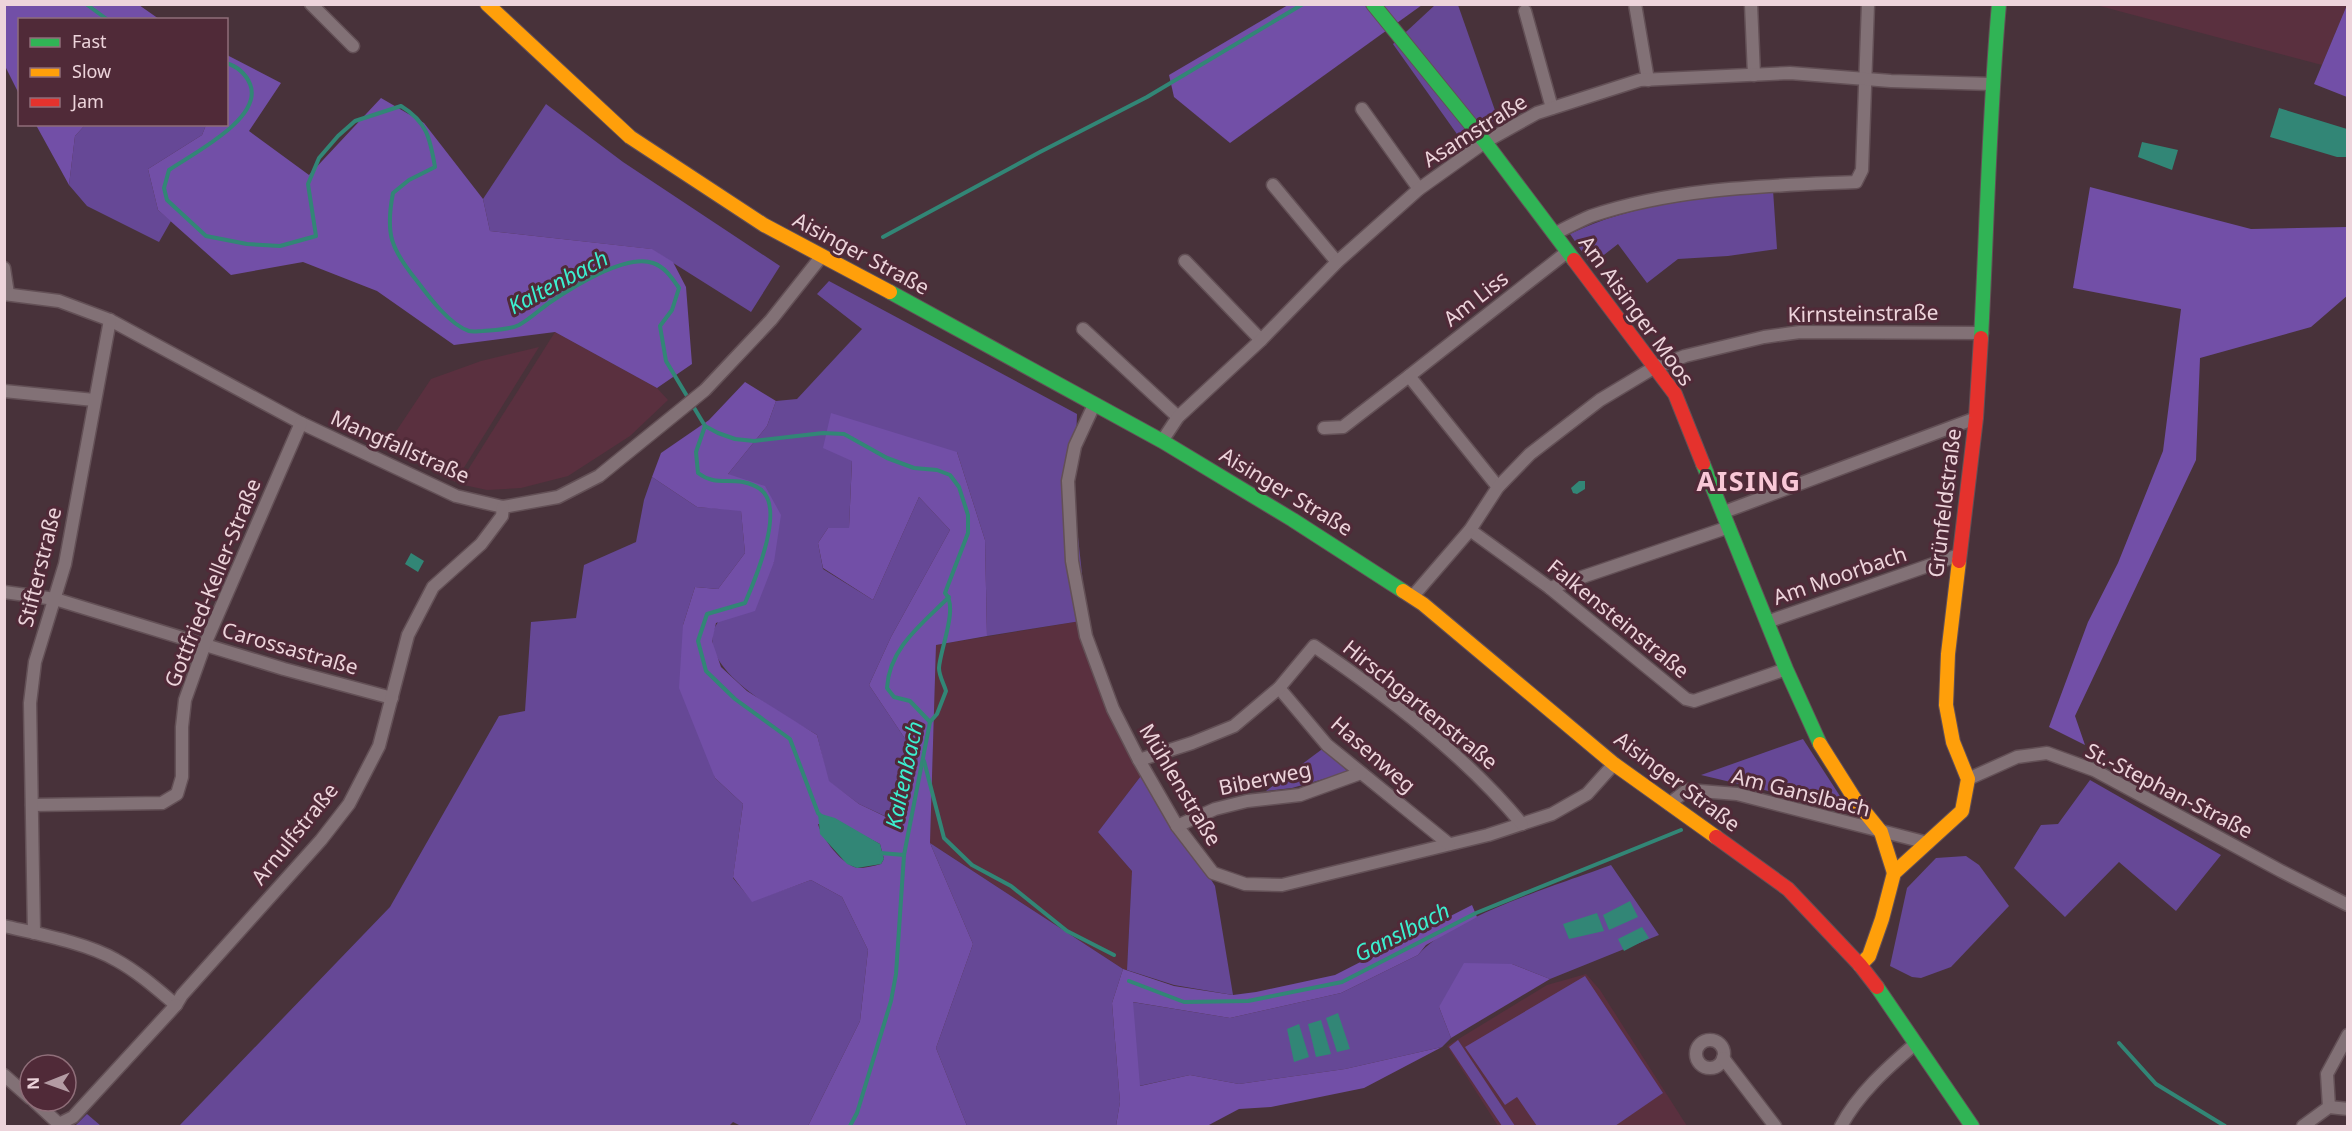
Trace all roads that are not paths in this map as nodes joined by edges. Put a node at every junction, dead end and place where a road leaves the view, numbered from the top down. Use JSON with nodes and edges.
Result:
{"nodes":[{"id":1,"x":311,"y":4,"type":"edge"},
{"id":2,"x":487,"y":4,"type":"edge"},
{"id":3,"x":1373,"y":4,"type":"edge"},
{"id":4,"x":1635,"y":4,"type":"edge"},
{"id":5,"x":1751,"y":4,"type":"edge"},
{"id":6,"x":1868,"y":4,"type":"edge"},
{"id":7,"x":1999,"y":4,"type":"edge"},
{"id":8,"x":1525,"y":10,"type":"dead end"},
{"id":9,"x":353,"y":46,"type":"dead end"},
{"id":10,"x":1754,"y":75,"type":"junction"},
{"id":11,"x":1648,"y":80,"type":"junction"},
{"id":12,"x":1866,"y":80,"type":"junction"},
{"id":13,"x":1992,"y":84,"type":"junction"},
{"id":14,"x":1552,"y":108,"type":"junction"},
{"id":15,"x":1362,"y":109,"type":"dead end"},
{"id":16,"x":1485,"y":142,"type":"junction"},
{"id":17,"x":1273,"y":185,"type":"dead end"},
{"id":18,"x":1419,"y":189,"type":"junction"},
{"id":19,"x":1554,"y":234,"type":"junction"},
{"id":20,"x":1567,"y":252,"type":"junction"},
{"id":21,"x":821,"y":257,"type":"junction"},
{"id":22,"x":1185,"y":261,"type":"dead end"},
{"id":23,"x":1337,"y":262,"type":"junction"},
{"id":24,"x":4,"y":268,"type":"edge"},
{"id":25,"x":6,"y":294,"type":"edge"},
{"id":26,"x":110,"y":320,"type":"junction"},
{"id":27,"x":1083,"y":329,"type":"dead end"},
{"id":28,"x":1982,"y":333,"type":"junction"},
{"id":29,"x":1261,"y":340,"type":"junction"},
{"id":30,"x":1655,"y":367,"type":"junction"},
{"id":31,"x":1409,"y":376,"type":"junction"},
{"id":32,"x":4,"y":391,"type":"edge"},
{"id":33,"x":94,"y":400,"type":"junction"},
{"id":34,"x":1094,"y":405,"type":"junction"},
{"id":35,"x":1178,"y":417,"type":"junction"},
{"id":36,"x":1976,"y":418,"type":"junction"},
{"id":37,"x":301,"y":423,"type":"junction"},
{"id":38,"x":1324,"y":428,"type":"dead end"},
{"id":39,"x":1162,"y":441,"type":"junction"},
{"id":40,"x":1498,"y":487,"type":"junction"},
{"id":41,"x":503,"y":507,"type":"junction"},
{"id":42,"x":1724,"y":512,"type":"junction"},
{"id":43,"x":1729,"y":527,"type":"junction"},
{"id":44,"x":1470,"y":530,"type":"junction"},
{"id":45,"x":1959,"y":555,"type":"junction"},
{"id":46,"x":1550,"y":588,"type":"junction"},
{"id":47,"x":4,"y":592,"type":"edge"},
{"id":48,"x":1413,"y":596,"type":"junction"},
{"id":49,"x":55,"y":599,"type":"junction"},
{"id":50,"x":1767,"y":622,"type":"junction"},
{"id":51,"x":205,"y":644,"type":"junction"},
{"id":52,"x":1786,"y":669,"type":"junction"},
{"id":53,"x":1279,"y":688,"type":"junction"},
{"id":54,"x":392,"y":698,"type":"junction"},
{"id":55,"x":1139,"y":760,"type":"junction"},
{"id":56,"x":1614,"y":764,"type":"junction"},
{"id":57,"x":1361,"y":773,"type":"junction"},
{"id":58,"x":1968,"y":779,"type":"junction"},
{"id":59,"x":1669,"y":804,"type":"junction"},
{"id":60,"x":32,"y":805,"type":"junction"},
{"id":61,"x":1522,"y":824,"type":"junction"},
{"id":62,"x":1177,"y":826,"type":"junction"},
{"id":63,"x":1881,"y":832,"type":"junction"},
{"id":64,"x":1928,"y":843,"type":"junction"},
{"id":65,"x":1449,"y":844,"type":"junction"},
{"id":66,"x":1894,"y":873,"type":"junction"},
{"id":67,"x":2348,"y":905,"type":"edge"},
{"id":68,"x":4,"y":926,"type":"edge"},
{"id":69,"x":34,"y":933,"type":"junction"},
{"id":70,"x":1860,"y":964,"type":"junction"},
{"id":71,"x":176,"y":1005,"type":"junction"},
{"id":72,"x":2348,"y":1035,"type":"edge"},
{"id":73,"x":1915,"y":1044,"type":"junction"},
{"id":74,"x":1723,"y":1058,"type":"dead end"},
{"id":75,"x":4,"y":1075,"type":"edge"},
{"id":76,"x":18,"y":1087,"type":"edge"},
{"id":77,"x":2329,"y":1107,"type":"junction"},
{"id":78,"x":2348,"y":1109,"type":"edge"},
{"id":79,"x":46,"y":1113,"type":"edge"},
{"id":80,"x":58,"y":1125,"type":"edge"},
{"id":81,"x":1775,"y":1126,"type":"edge"},
{"id":82,"x":1841,"y":1126,"type":"edge"},
{"id":83,"x":1972,"y":1126,"type":"edge"},
{"id":84,"x":2303,"y":1126,"type":"edge"}],
"edges":[{"from":1,"to":9,"type":"street"},
{"from":2,"to":21,"type":"street","name":"Aisinger Straße"},
{"from":3,"to":16,"type":"street","name":"Am Aisinger Moos"},
{"from":4,"to":11,"type":"street"},
{"from":5,"to":10,"type":"street"},
{"from":6,"to":12,"type":"street"},
{"from":7,"to":13,"type":"street","name":"Grünfeldstraße"},
{"from":8,"to":14,"type":"street","name":"Asamstraße"},
{"from":10,"to":11,"type":"street","name":"Asamstraße"},
{"from":10,"to":12,"type":"street","name":"Asamstraße"},
{"from":11,"to":14,"type":"street","name":"Asamstraße"},
{"from":12,"to":13,"type":"street","name":"Asamstraße"},
{"from":12,"to":19,"type":"street"},
{"from":13,"to":28,"type":"street","name":"Grünfeldstraße"},
{"from":14,"to":16,"type":"street","name":"Asamstraße"},
{"from":15,"to":18,"type":"street","name":"Asamstraße"},
{"from":16,"to":18,"type":"street","name":"Asamstraße"},
{"from":16,"to":19,"type":"street","name":"Am Aisinger Moos"},
{"from":17,"to":23,"type":"street"},
{"from":18,"to":23,"type":"street","name":"Asamstraße"},
{"from":19,"to":20,"type":"street","name":"Am Aisinger Moos"},
{"from":20,"to":30,"type":"street","name":"Am Aisinger Moos"},
{"from":20,"to":31,"type":"street","name":"Am Liss"},
{"from":21,"to":34,"type":"street","name":"Aisinger Straße"},
{"from":21,"to":41,"type":"street","name":"Mangfallstraße"},
{"from":22,"to":29,"type":"street"},
{"from":23,"to":29,"type":"street","name":"Asamstraße"},
{"from":24,"to":25,"type":"street"},
{"from":25,"to":26,"type":"street","name":"Mangfallstraße"},
{"from":26,"to":33,"type":"street","name":"Stifterstraße"},
{"from":26,"to":37,"type":"street","name":"Mangfallstraße"},
{"from":27,"to":35,"type":"street"},
{"from":28,"to":30,"type":"street","name":"Kirnsteinstraße"},
{"from":28,"to":36,"type":"street","name":"Grünfeldstraße"},
{"from":29,"to":35,"type":"street","name":"Asamstraße"},
{"from":30,"to":40,"type":"street","name":"Kirnsteinstraße"},
{"from":30,"to":42,"type":"street","name":"Am Aisinger Moos"},
{"from":31,"to":38,"type":"street","name":"Am Liss"},
{"from":31,"to":40,"type":"street"},
{"from":32,"to":33,"type":"street"},
{"from":33,"to":49,"type":"street","name":"Stifterstraße"},
{"from":34,"to":39,"type":"street","name":"Aisinger Straße"},
{"from":34,"to":55,"type":"street","name":"Mühlenstraße"},
{"from":35,"to":39,"type":"street","name":"Asamstraße"},
{"from":36,"to":42,"type":"street"},
{"from":36,"to":45,"type":"street","name":"Grünfeldstraße"},
{"from":37,"to":41,"type":"street","name":"Mangfallstraße"},
{"from":37,"to":51,"type":"street","name":"Gottfried-Keller-Straße"},
{"from":39,"to":48,"type":"street","name":"Aisinger Straße"},
{"from":40,"to":44,"type":"street","name":"Kirnsteinstraße"},
{"from":41,"to":54,"type":"street","name":"Arnulfstraße"},
{"from":42,"to":43,"type":"street","name":"Am Aisinger Moos"},
{"from":43,"to":46,"type":"street"},
{"from":43,"to":50,"type":"street","name":"Am Aisinger Moos"},
{"from":44,"to":46,"type":"street","name":"Falkensteinstraße"},
{"from":44,"to":48,"type":"street","name":"Kirnsteinstraße"},
{"from":45,"to":50,"type":"street","name":"Am Moorbach"},
{"from":45,"to":58,"type":"street","name":"Grünfeldstraße"},
{"from":46,"to":52,"type":"street","name":"Falkensteinstraße"},
{"from":47,"to":49,"type":"street","name":"Carossastraße"},
{"from":48,"to":56,"type":"street","name":"Aisinger Straße"},
{"from":49,"to":51,"type":"street","name":"Carossastraße"},
{"from":49,"to":60,"type":"street","name":"Stifterstraße"},
{"from":50,"to":52,"type":"street","name":"Am Aisinger Moos"},
{"from":51,"to":54,"type":"street","name":"Carossastraße"},
{"from":51,"to":60,"type":"street","name":"Gottfried-Keller-Straße"},
{"from":52,"to":63,"type":"street","name":"Am Aisinger Moos"},
{"from":53,"to":55,"type":"street","name":"Hirschgartenstraße"},
{"from":53,"to":57,"type":"street","name":"Hasenweg"},
{"from":53,"to":61,"type":"street","name":"Hirschgartenstraße"},
{"from":54,"to":71,"type":"street","name":"Arnulfstraße"},
{"from":55,"to":62,"type":"street","name":"Mühlenstraße"},
{"from":56,"to":59,"type":"street","name":"Aisinger Straße"},
{"from":56,"to":61,"type":"street","name":"Mühlenstraße"},
{"from":57,"to":62,"type":"street","name":"Biberweg"},
{"from":57,"to":65,"type":"street","name":"Hasenweg"},
{"from":58,"to":64,"type":"street"},
{"from":58,"to":67,"type":"street","name":"St.-Stephan-Straße"},
{"from":59,"to":63,"type":"street","name":"Am Ganslbach"},
{"from":59,"to":70,"type":"street","name":"Aisinger Straße"},
{"from":60,"to":69,"type":"street","name":"Stifterstraße"},
{"from":61,"to":65,"type":"street","name":"Mühlenstraße"},
{"from":62,"to":65,"type":"street","name":"Mühlenstraße"},
{"from":63,"to":64,"type":"street","name":"Am Ganslbach"},
{"from":63,"to":66,"type":"street","name":"Am Aisinger Moos"},
{"from":64,"to":66,"type":"street"},
{"from":66,"to":70,"type":"street"},
{"from":68,"to":69,"type":"street"},
{"from":69,"to":71,"type":"street"},
{"from":70,"to":73,"type":"street","name":"Aisinger Straße"},
{"from":71,"to":80,"type":"street","name":"Arnulfstraße"},
{"from":72,"to":77,"type":"street"},
{"from":73,"to":82,"type":"street"},
{"from":73,"to":83,"type":"street","name":"Aisinger Straße"},
{"from":74,"to":81,"type":"street"},
{"from":75,"to":76,"type":"street"},
{"from":77,"to":78,"type":"street"},
{"from":77,"to":84,"type":"street"},
{"from":79,"to":80,"type":"street"}]}
